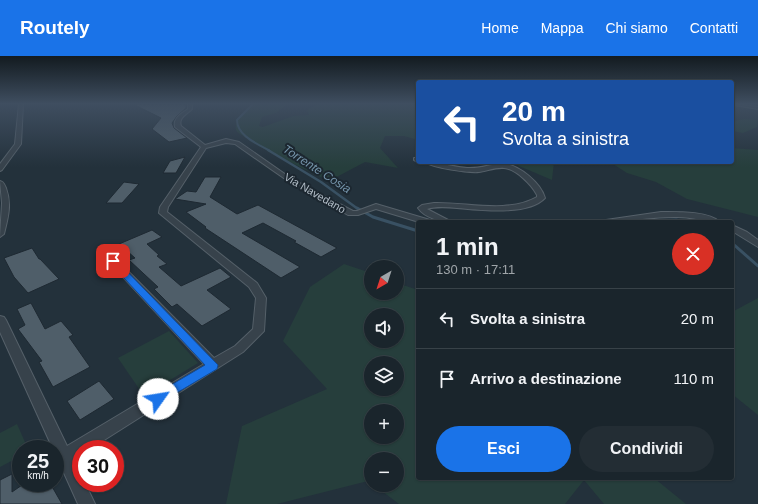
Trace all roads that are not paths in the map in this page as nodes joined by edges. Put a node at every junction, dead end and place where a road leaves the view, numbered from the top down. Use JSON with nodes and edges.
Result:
{"nodes":[{"id":1,"x":19,"y":125,"type":"edge"},
{"id":2,"x":177,"y":125,"type":"edge"},
{"id":3,"x":204,"y":147,"type":"junction"},
{"id":4,"x":438,"y":164,"type":"edge"},
{"id":5,"x":0,"y":169,"type":"edge"},
{"id":6,"x":0,"y":183,"type":"edge"},
{"id":7,"x":421,"y":220,"type":"edge"},
{"id":8,"x":444,"y":220,"type":"edge"},
{"id":9,"x":620,"y":220,"type":"edge"},
{"id":10,"x":708,"y":220,"type":"edge"},
{"id":11,"x":734,"y":229,"type":"edge"},
{"id":12,"x":0,"y":234,"type":"edge"},
{"id":13,"x":758,"y":244,"type":"edge"},
{"id":14,"x":113,"y":261,"type":"dead end"},
{"id":15,"x":0,"y":320,"type":"edge"},
{"id":16,"x":213,"y":365,"type":"junction"},
{"id":17,"x":65,"y":456,"type":"junction"},
{"id":18,"x":87,"y":504,"type":"edge"}],
"edges":[{"from":1,"to":5,"type":"street"},
{"from":2,"to":3,"type":"street"},
{"from":3,"to":7,"type":"street","name":"Via Navedano"},
{"from":3,"to":16,"type":"street"},
{"from":4,"to":8,"type":"street"},
{"from":6,"to":12,"type":"street"},
{"from":9,"to":10,"type":"street"},
{"from":11,"to":13,"type":"street"},
{"from":14,"to":16,"type":"street"},
{"from":15,"to":17,"type":"street"},
{"from":16,"to":17,"type":"street"},
{"from":17,"to":18,"type":"street"}]}
